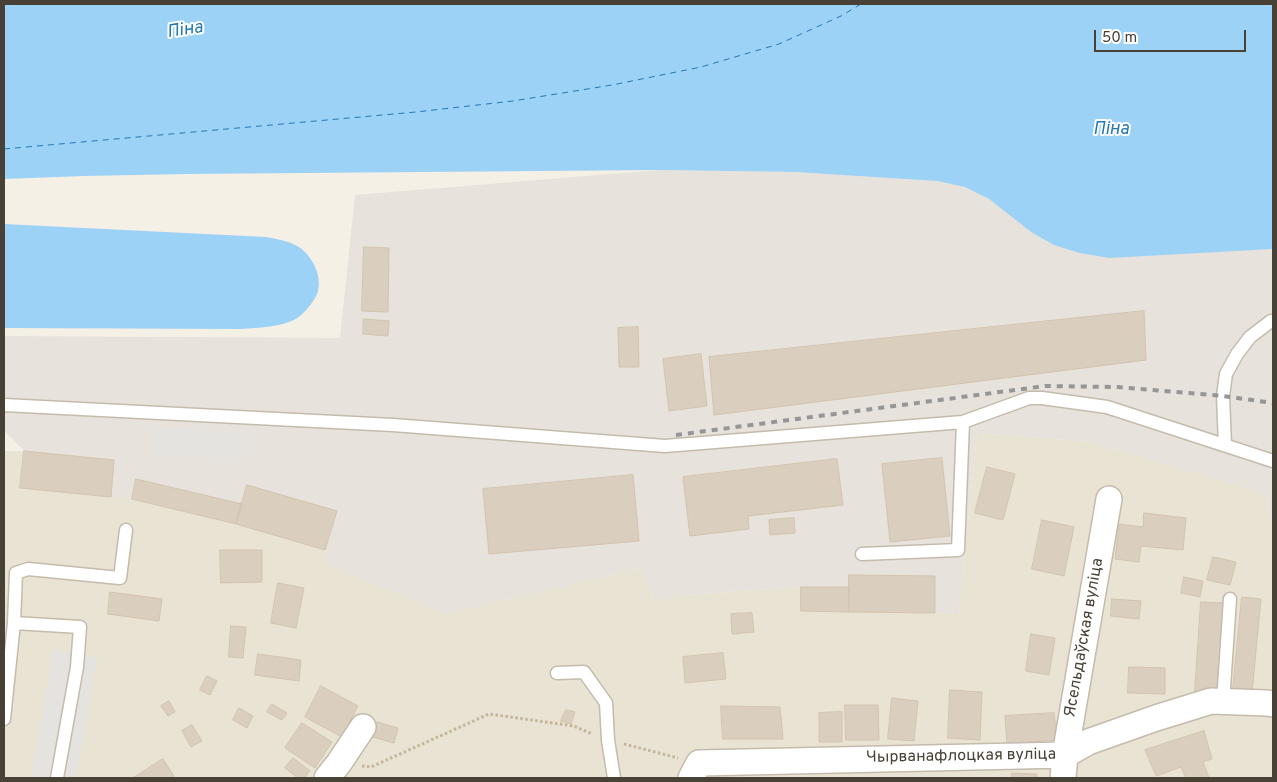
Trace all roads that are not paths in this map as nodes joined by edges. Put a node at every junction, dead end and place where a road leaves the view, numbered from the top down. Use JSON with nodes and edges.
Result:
{"nodes":[{"id":1,"x":1273,"y":320,"type":"edge"},
{"id":2,"x":4,"y":405,"type":"edge"},
{"id":3,"x":962,"y":422,"type":"junction"},
{"id":4,"x":1225,"y":445,"type":"junction"},
{"id":5,"x":1273,"y":461,"type":"edge"},
{"id":6,"x":1108,"y":499,"type":"dead end"},
{"id":7,"x":126,"y":530,"type":"dead end"},
{"id":8,"x":862,"y":554,"type":"dead end"},
{"id":9,"x":1230,"y":598,"type":"dead end"},
{"id":10,"x":14,"y":623,"type":"junction"},
{"id":11,"x":557,"y":673,"type":"dead end"},
{"id":12,"x":1223,"y":702,"type":"junction"},
{"id":13,"x":1273,"y":704,"type":"edge"},
{"id":14,"x":4,"y":719,"type":"edge"},
{"id":15,"x":363,"y":727,"type":"dead end"},
{"id":16,"x":1064,"y":767,"type":"edge"},
{"id":17,"x":695,"y":770,"type":"edge"},
{"id":18,"x":333,"y":771,"type":"edge"},
{"id":19,"x":57,"y":778,"type":"edge"},
{"id":20,"x":614,"y":778,"type":"edge"}],
"edges":[{"from":1,"to":4,"type":"lane"},
{"from":2,"to":3,"type":"lane"},
{"from":3,"to":4,"type":"lane"},
{"from":3,"to":8,"type":"lane"},
{"from":4,"to":5,"type":"lane"},
{"from":6,"to":16,"type":"street","name":"Ясельдаўская вуліца"},
{"from":7,"to":10,"type":"lane"},
{"from":9,"to":12,"type":"lane"},
{"from":10,"to":14,"type":"lane"},
{"from":10,"to":19,"type":"lane"},
{"from":11,"to":20,"type":"lane"},
{"from":12,"to":13,"type":"street","name":"Чырванафлоцкая вуліца"},
{"from":12,"to":16,"type":"street","name":"Чырванафлоцкая вуліца"},
{"from":15,"to":18,"type":"street"},
{"from":16,"to":17,"type":"street","name":"Чырванафлоцкая вуліца"}]}
